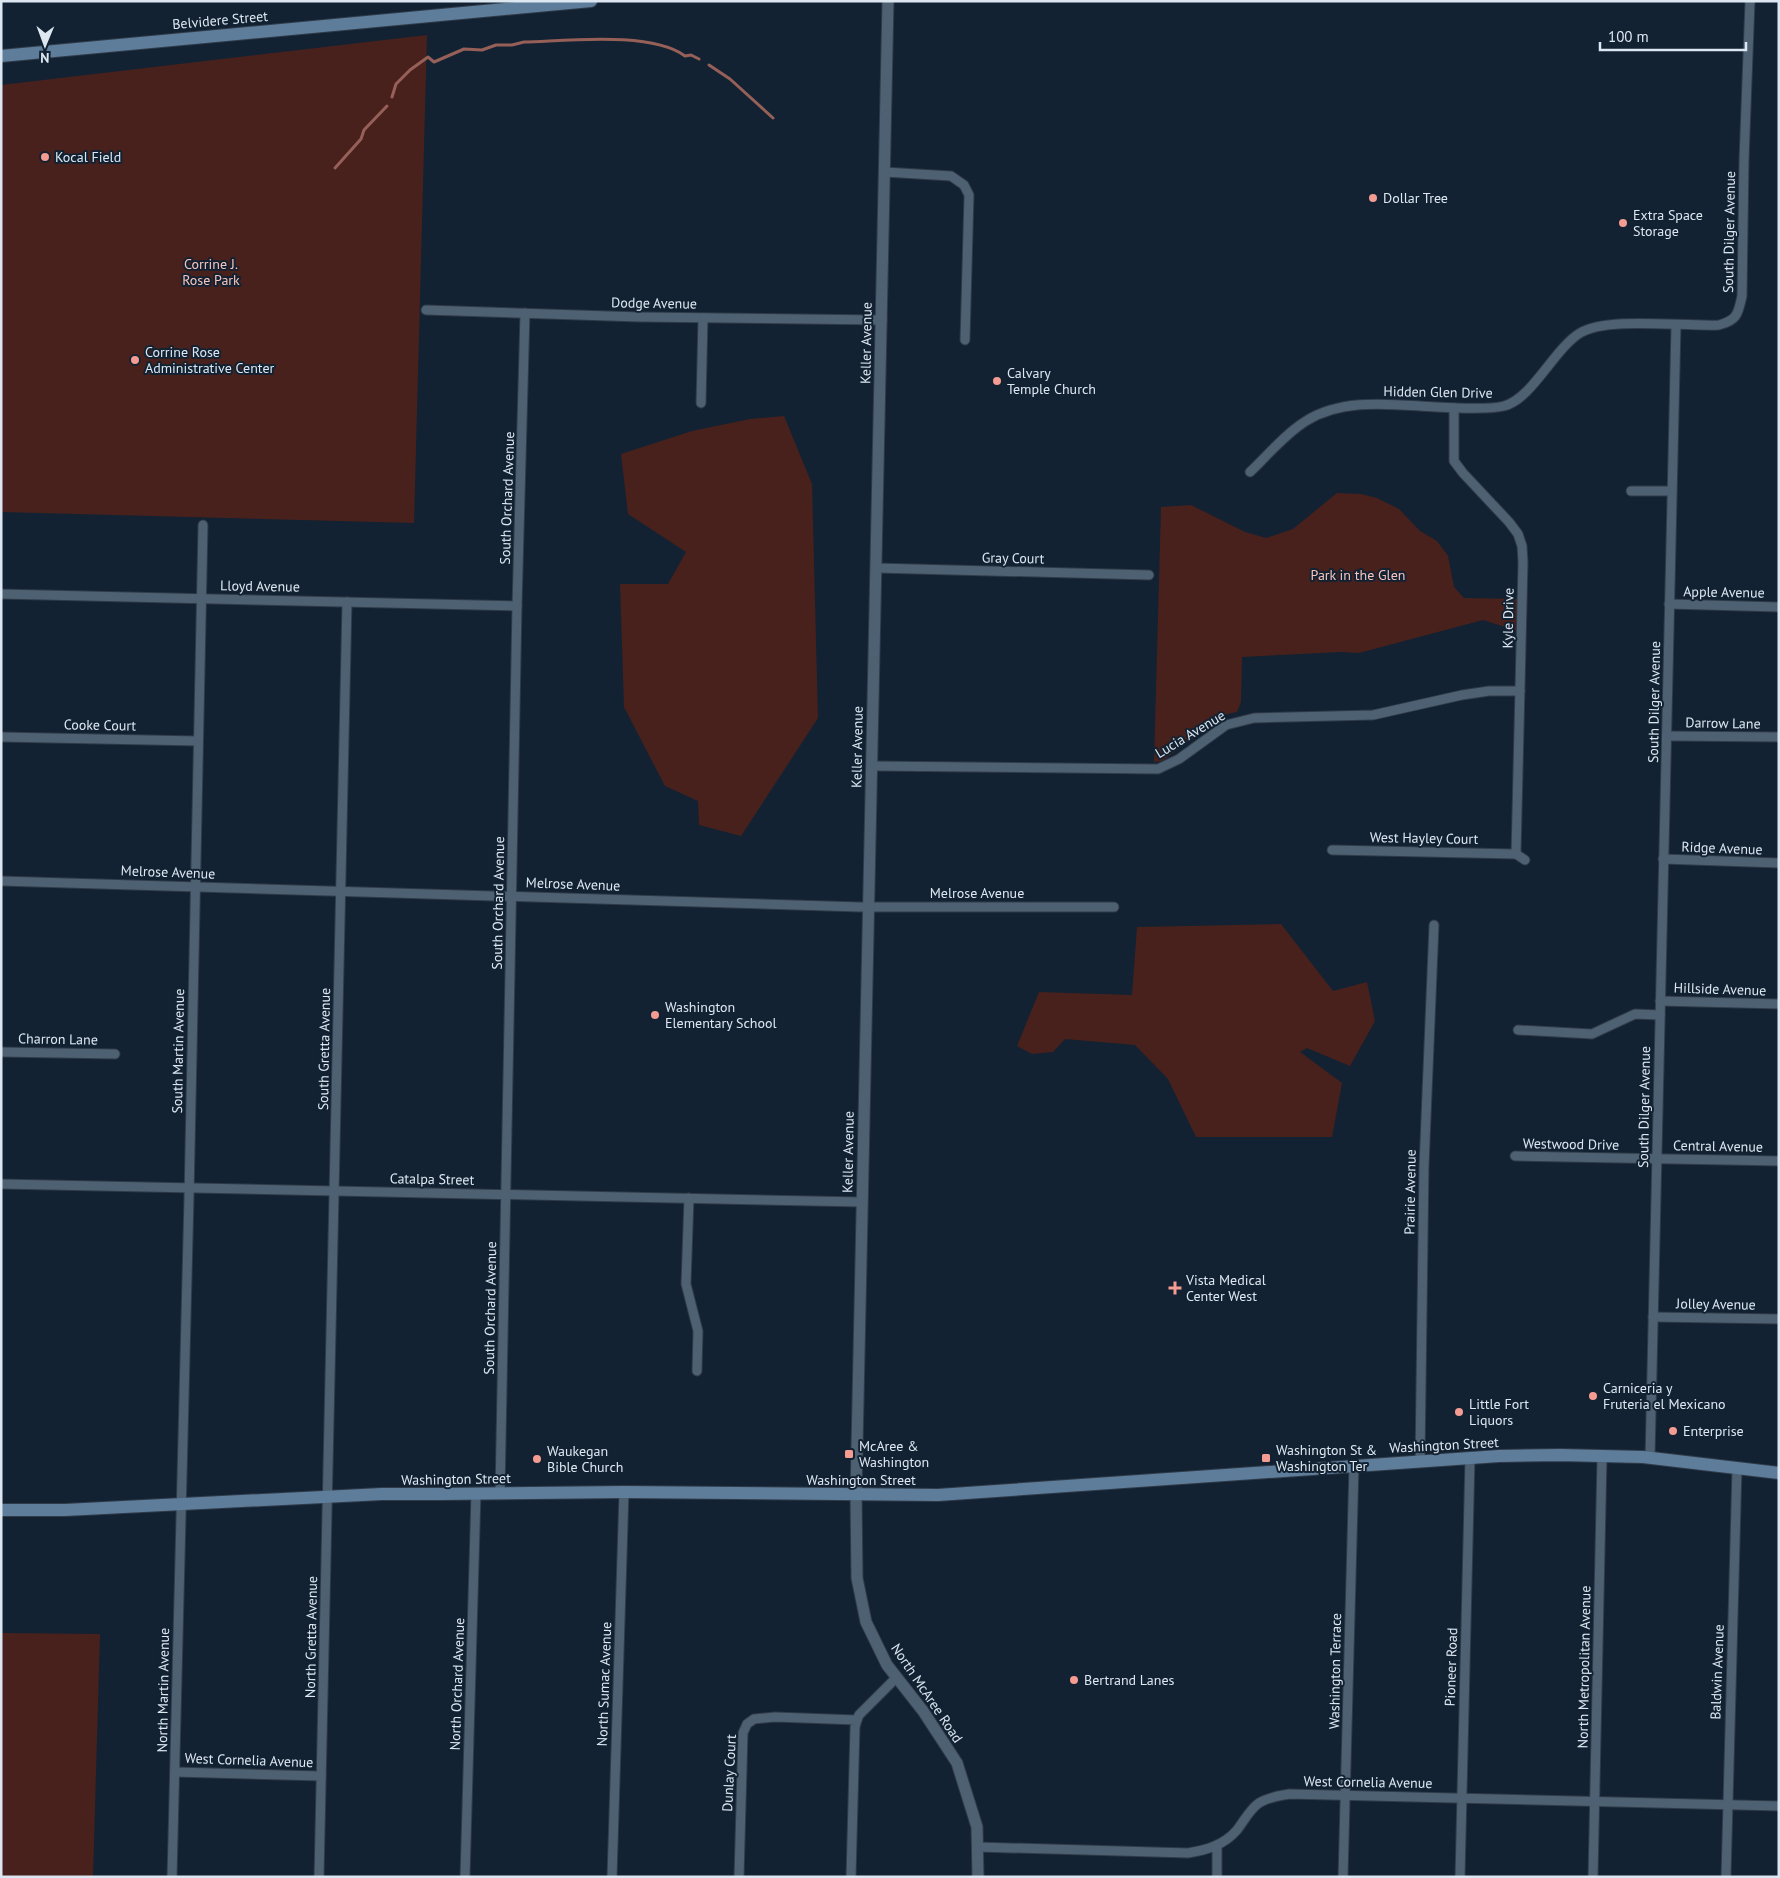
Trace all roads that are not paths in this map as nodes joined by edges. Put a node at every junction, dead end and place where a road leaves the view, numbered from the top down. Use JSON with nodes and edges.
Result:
{"nodes":[{"id":1,"x":591,"y":1,"type":"edge"},
{"id":2,"x":888,"y":1,"type":"edge"},
{"id":3,"x":1750,"y":1,"type":"edge"},
{"id":4,"x":1,"y":56,"type":"edge"},
{"id":5,"x":884,"y":172,"type":"junction"},
{"id":6,"x":426,"y":310,"type":"dead end"},
{"id":7,"x":526,"y":313,"type":"junction"},
{"id":8,"x":703,"y":318,"type":"junction"},
{"id":9,"x":882,"y":320,"type":"junction"},
{"id":10,"x":1676,"y":325,"type":"junction"},
{"id":11,"x":965,"y":340,"type":"dead end"},
{"id":12,"x":701,"y":403,"type":"dead end"},
{"id":13,"x":1454,"y":408,"type":"junction"},
{"id":14,"x":1250,"y":472,"type":"dead end"},
{"id":15,"x":1631,"y":491,"type":"dead end"},
{"id":16,"x":1671,"y":491,"type":"junction"},
{"id":17,"x":203,"y":525,"type":"dead end"},
{"id":18,"x":876,"y":568,"type":"junction"},
{"id":19,"x":1149,"y":575,"type":"dead end"},
{"id":20,"x":1,"y":594,"type":"edge"},
{"id":21,"x":201,"y":599,"type":"junction"},
{"id":22,"x":347,"y":602,"type":"junction"},
{"id":23,"x":1669,"y":604,"type":"junction"},
{"id":24,"x":518,"y":606,"type":"junction"},
{"id":25,"x":1779,"y":607,"type":"edge"},
{"id":26,"x":1520,"y":691,"type":"junction"},
{"id":27,"x":1668,"y":736,"type":"junction"},
{"id":28,"x":1,"y":737,"type":"edge"},
{"id":29,"x":1779,"y":737,"type":"edge"},
{"id":30,"x":198,"y":741,"type":"junction"},
{"id":31,"x":872,"y":766,"type":"junction"},
{"id":32,"x":1332,"y":850,"type":"dead end"},
{"id":33,"x":1516,"y":854,"type":"junction"},
{"id":34,"x":1525,"y":860,"type":"dead end"},
{"id":35,"x":1663,"y":860,"type":"junction"},
{"id":36,"x":1779,"y":864,"type":"edge"},
{"id":37,"x":1,"y":881,"type":"edge"},
{"id":38,"x":195,"y":887,"type":"junction"},
{"id":39,"x":341,"y":891,"type":"junction"},
{"id":40,"x":512,"y":896,"type":"junction"},
{"id":41,"x":868,"y":907,"type":"junction"},
{"id":42,"x":1114,"y":907,"type":"dead end"},
{"id":43,"x":1434,"y":925,"type":"dead end"},
{"id":44,"x":1660,"y":1001,"type":"junction"},
{"id":45,"x":1779,"y":1004,"type":"edge"},
{"id":46,"x":1660,"y":1015,"type":"junction"},
{"id":47,"x":1518,"y":1030,"type":"dead end"},
{"id":48,"x":1,"y":1052,"type":"edge"},
{"id":49,"x":115,"y":1054,"type":"dead end"},
{"id":50,"x":1515,"y":1156,"type":"dead end"},
{"id":51,"x":1657,"y":1159,"type":"junction"},
{"id":52,"x":1779,"y":1161,"type":"edge"},
{"id":53,"x":1,"y":1184,"type":"edge"},
{"id":54,"x":189,"y":1188,"type":"junction"},
{"id":55,"x":335,"y":1191,"type":"junction"},
{"id":56,"x":507,"y":1195,"type":"junction"},
{"id":57,"x":689,"y":1198,"type":"junction"},
{"id":58,"x":862,"y":1202,"type":"junction"},
{"id":59,"x":1653,"y":1318,"type":"junction"},
{"id":60,"x":1779,"y":1319,"type":"edge"},
{"id":61,"x":698,"y":1371,"type":"dead end"},
{"id":62,"x":1470,"y":1457,"type":"junction"},
{"id":63,"x":1602,"y":1457,"type":"junction"},
{"id":64,"x":1650,"y":1458,"type":"junction"},
{"id":65,"x":1420,"y":1460,"type":"junction"},
{"id":66,"x":1354,"y":1465,"type":"junction"},
{"id":67,"x":1737,"y":1468,"type":"junction"},
{"id":68,"x":1779,"y":1473,"type":"edge"},
{"id":69,"x":624,"y":1492,"type":"junction"},
{"id":70,"x":476,"y":1493,"type":"junction"},
{"id":71,"x":500,"y":1493,"type":"junction"},
{"id":72,"x":856,"y":1494,"type":"junction"},
{"id":73,"x":328,"y":1497,"type":"junction"},
{"id":74,"x":182,"y":1504,"type":"junction"},
{"id":75,"x":1,"y":1510,"type":"edge"},
{"id":76,"x":896,"y":1678,"type":"junction"},
{"id":77,"x":858,"y":1720,"type":"junction"},
{"id":78,"x":175,"y":1772,"type":"junction"},
{"id":79,"x":321,"y":1776,"type":"junction"},
{"id":80,"x":1345,"y":1795,"type":"junction"},
{"id":81,"x":1461,"y":1798,"type":"junction"},
{"id":82,"x":1595,"y":1802,"type":"junction"},
{"id":83,"x":1728,"y":1805,"type":"junction"},
{"id":84,"x":1779,"y":1806,"type":"edge"},
{"id":85,"x":1217,"y":1845,"type":"junction"},
{"id":86,"x":977,"y":1847,"type":"junction"},
{"id":87,"x":172,"y":1877,"type":"edge"},
{"id":88,"x":319,"y":1877,"type":"edge"},
{"id":89,"x":465,"y":1877,"type":"edge"},
{"id":90,"x":612,"y":1877,"type":"edge"},
{"id":91,"x":739,"y":1877,"type":"edge"},
{"id":92,"x":850,"y":1877,"type":"edge"},
{"id":93,"x":978,"y":1877,"type":"edge"},
{"id":94,"x":1216,"y":1877,"type":"edge"},
{"id":95,"x":1343,"y":1877,"type":"edge"},
{"id":96,"x":1460,"y":1877,"type":"edge"},
{"id":97,"x":1593,"y":1877,"type":"edge"},
{"id":98,"x":1726,"y":1877,"type":"edge"}],
"edges":[{"from":1,"to":4,"type":"main road","name":"Belvidere Street"},
{"from":2,"to":5,"type":"street","name":"Keller Avenue"},
{"from":3,"to":10,"type":"street","name":"South Dilger Avenue"},
{"from":5,"to":9,"type":"street","name":"Keller Avenue"},
{"from":5,"to":11,"type":"street"},
{"from":6,"to":7,"type":"street","name":"Dodge Avenue"},
{"from":7,"to":8,"type":"street","name":"Dodge Avenue"},
{"from":7,"to":24,"type":"street","name":"South Orchard Avenue"},
{"from":8,"to":9,"type":"street","name":"Dodge Avenue"},
{"from":8,"to":12,"type":"street"},
{"from":9,"to":18,"type":"street","name":"Keller Avenue"},
{"from":10,"to":13,"type":"street","name":"Hidden Glen Drive"},
{"from":10,"to":16,"type":"street","name":"South Dilger Avenue"},
{"from":13,"to":14,"type":"street","name":"Hidden Glen Drive"},
{"from":13,"to":26,"type":"street","name":"Kyle Drive"},
{"from":15,"to":16,"type":"street"},
{"from":16,"to":23,"type":"street","name":"South Dilger Avenue"},
{"from":17,"to":21,"type":"street","name":"South Martin Avenue"},
{"from":18,"to":19,"type":"street","name":"Gray Court"},
{"from":18,"to":31,"type":"street","name":"Keller Avenue"},
{"from":20,"to":21,"type":"street","name":"Lloyd Avenue"},
{"from":21,"to":22,"type":"street","name":"Lloyd Avenue"},
{"from":21,"to":30,"type":"street","name":"South Martin Avenue"},
{"from":22,"to":24,"type":"street","name":"Lloyd Avenue"},
{"from":22,"to":39,"type":"street","name":"South Gretta Avenue"},
{"from":23,"to":25,"type":"street","name":"Apple Avenue"},
{"from":23,"to":27,"type":"street","name":"South Dilger Avenue"},
{"from":24,"to":40,"type":"street","name":"South Orchard Avenue"},
{"from":26,"to":31,"type":"street","name":"Lucia Avenue"},
{"from":26,"to":33,"type":"street","name":"Kyle Drive"},
{"from":27,"to":29,"type":"street","name":"Darrow Lane"},
{"from":27,"to":35,"type":"street","name":"South Dilger Avenue"},
{"from":28,"to":30,"type":"street","name":"Cooke Court"},
{"from":30,"to":38,"type":"street","name":"South Martin Avenue"},
{"from":31,"to":41,"type":"street","name":"Keller Avenue"},
{"from":32,"to":33,"type":"street","name":"West Hayley Court"},
{"from":33,"to":34,"type":"street"},
{"from":35,"to":36,"type":"street","name":"Ridge Avenue"},
{"from":35,"to":44,"type":"street","name":"South Dilger Avenue"},
{"from":37,"to":38,"type":"street","name":"Melrose Avenue"},
{"from":38,"to":39,"type":"street","name":"Melrose Avenue"},
{"from":38,"to":54,"type":"street","name":"South Martin Avenue"},
{"from":39,"to":40,"type":"street","name":"Melrose Avenue"},
{"from":39,"to":55,"type":"street","name":"South Gretta Avenue"},
{"from":40,"to":41,"type":"street","name":"Melrose Avenue"},
{"from":40,"to":56,"type":"street","name":"South Orchard Avenue"},
{"from":41,"to":42,"type":"street","name":"Melrose Avenue"},
{"from":41,"to":58,"type":"street","name":"Keller Avenue"},
{"from":43,"to":65,"type":"street","name":"Prairie Avenue"},
{"from":44,"to":45,"type":"street","name":"Hillside Avenue"},
{"from":44,"to":46,"type":"street","name":"South Dilger Avenue"},
{"from":46,"to":47,"type":"street"},
{"from":46,"to":51,"type":"street","name":"South Dilger Avenue"},
{"from":48,"to":49,"type":"street","name":"Charron Lane"},
{"from":50,"to":51,"type":"street","name":"Westwood Drive"},
{"from":51,"to":52,"type":"street","name":"Central Avenue"},
{"from":51,"to":59,"type":"street","name":"South Dilger Avenue"},
{"from":53,"to":54,"type":"street","name":"Catalpa Street"},
{"from":54,"to":55,"type":"street","name":"Catalpa Street"},
{"from":54,"to":74,"type":"street","name":"South Martin Avenue"},
{"from":55,"to":56,"type":"street","name":"Catalpa Street"},
{"from":55,"to":73,"type":"street","name":"South Gretta Avenue"},
{"from":56,"to":57,"type":"street","name":"Catalpa Street"},
{"from":56,"to":71,"type":"street","name":"South Orchard Avenue"},
{"from":57,"to":58,"type":"street","name":"Catalpa Street"},
{"from":57,"to":61,"type":"street"},
{"from":58,"to":72,"type":"street","name":"Keller Avenue"},
{"from":59,"to":60,"type":"street","name":"Jolley Avenue"},
{"from":59,"to":64,"type":"street","name":"South Dilger Avenue"},
{"from":62,"to":63,"type":"main road","name":"Washington Street"},
{"from":62,"to":65,"type":"main road","name":"Washington Street"},
{"from":62,"to":81,"type":"street","name":"Pioneer Road"},
{"from":63,"to":64,"type":"main road","name":"Washington Street"},
{"from":63,"to":82,"type":"street","name":"North Metropolitan Avenue"},
{"from":64,"to":67,"type":"main road","name":"Washington Street"},
{"from":65,"to":66,"type":"main road","name":"Washington Street"},
{"from":66,"to":72,"type":"main road","name":"Washington Street"},
{"from":66,"to":80,"type":"street","name":"Washington Terrace"},
{"from":67,"to":68,"type":"main road","name":"Washington Street"},
{"from":67,"to":83,"type":"street","name":"Baldwin Avenue"},
{"from":69,"to":71,"type":"main road","name":"Washington Street"},
{"from":69,"to":72,"type":"main road","name":"Washington Street"},
{"from":69,"to":90,"type":"street","name":"North Sumac Avenue"},
{"from":70,"to":71,"type":"main road","name":"Washington Street"},
{"from":70,"to":73,"type":"main road","name":"Washington Street"},
{"from":70,"to":89,"type":"street","name":"North Orchard Avenue"},
{"from":72,"to":76,"type":"street","name":"North McAree Road"},
{"from":73,"to":74,"type":"main road","name":"Washington Street"},
{"from":73,"to":79,"type":"street","name":"North Gretta Avenue"},
{"from":74,"to":75,"type":"main road","name":"Washington Street"},
{"from":74,"to":78,"type":"street","name":"North Martin Avenue"},
{"from":76,"to":77,"type":"street"},
{"from":76,"to":86,"type":"street","name":"North McAree Road"},
{"from":77,"to":91,"type":"street","name":"Dunlay Court"},
{"from":77,"to":92,"type":"street"},
{"from":78,"to":79,"type":"street","name":"West Cornelia Avenue"},
{"from":78,"to":87,"type":"street","name":"North Martin Avenue"},
{"from":79,"to":88,"type":"street","name":"North Gretta Avenue"},
{"from":80,"to":81,"type":"street","name":"West Cornelia Avenue"},
{"from":80,"to":85,"type":"street","name":"West Cornelia Avenue"},
{"from":80,"to":95,"type":"street","name":"Washington Terrace"},
{"from":81,"to":82,"type":"street","name":"West Cornelia Avenue"},
{"from":81,"to":96,"type":"street","name":"Pioneer Road"},
{"from":82,"to":83,"type":"street","name":"West Cornelia Avenue"},
{"from":82,"to":97,"type":"street","name":"North Metropolitan Avenue"},
{"from":83,"to":84,"type":"street","name":"West Cornelia Avenue"},
{"from":83,"to":98,"type":"street","name":"Baldwin Avenue"},
{"from":85,"to":86,"type":"street","name":"West Cornelia Avenue"},
{"from":85,"to":94,"type":"street"},
{"from":86,"to":93,"type":"street","name":"North McAree Road"}]}
